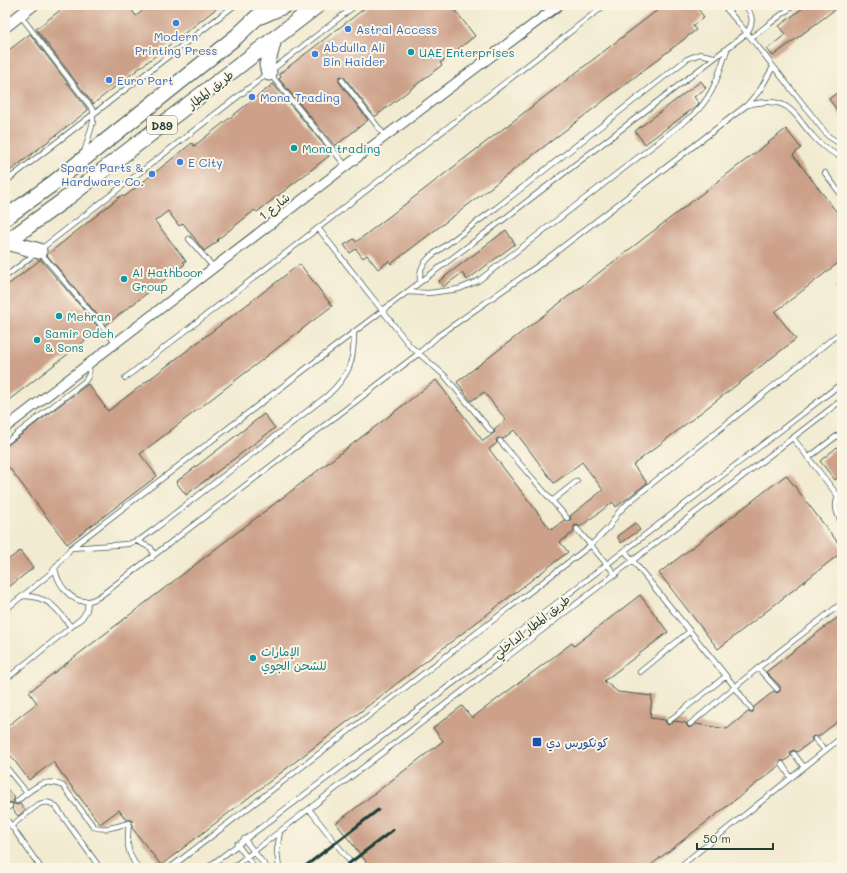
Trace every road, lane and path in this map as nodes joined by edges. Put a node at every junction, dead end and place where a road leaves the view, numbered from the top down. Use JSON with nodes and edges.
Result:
{"nodes":[{"id":1,"x":33,"y":5,"type":"edge"},
{"id":2,"x":235,"y":5,"type":"edge"},
{"id":3,"x":270,"y":5,"type":"edge"},
{"id":4,"x":286,"y":5,"type":"edge"},
{"id":5,"x":318,"y":5,"type":"edge"},
{"id":6,"x":356,"y":5,"type":"edge"},
{"id":7,"x":559,"y":5,"type":"edge"},
{"id":8,"x":605,"y":5,"type":"edge"},
{"id":9,"x":723,"y":5,"type":"edge"},
{"id":10,"x":745,"y":5,"type":"edge"},
{"id":11,"x":794,"y":5,"type":"edge"},
{"id":12,"x":20,"y":15,"type":"junction"},
{"id":13,"x":259,"y":17,"type":"junction"},
{"id":14,"x":5,"y":27,"type":"edge"},
{"id":15,"x":747,"y":33,"type":"junction"},
{"id":16,"x":750,"y":38,"type":"junction"},
{"id":17,"x":274,"y":39,"type":"junction"},
{"id":18,"x":728,"y":47,"type":"junction"},
{"id":19,"x":714,"y":57,"type":"junction"},
{"id":20,"x":773,"y":67,"type":"junction"},
{"id":21,"x":269,"y":73,"type":"junction"},
{"id":22,"x":342,"y":80,"type":"dead end"},
{"id":23,"x":747,"y":105,"type":"junction"},
{"id":24,"x":94,"y":114,"type":"junction"},
{"id":25,"x":385,"y":136,"type":"junction"},
{"id":26,"x":842,"y":145,"type":"edge"},
{"id":27,"x":842,"y":157,"type":"edge"},
{"id":28,"x":82,"y":161,"type":"junction"},
{"id":29,"x":346,"y":166,"type":"junction"},
{"id":30,"x":825,"y":173,"type":"dead end"},
{"id":31,"x":5,"y":182,"type":"edge"},
{"id":32,"x":842,"y":196,"type":"edge"},
{"id":33,"x":5,"y":218,"type":"edge"},
{"id":34,"x":318,"y":228,"type":"junction"},
{"id":35,"x":189,"y":239,"type":"dead end"},
{"id":36,"x":6,"y":243,"type":"edge"},
{"id":37,"x":39,"y":251,"type":"junction"},
{"id":38,"x":214,"y":268,"type":"junction"},
{"id":39,"x":5,"y":277,"type":"edge"},
{"id":40,"x":420,"y":282,"type":"junction"},
{"id":41,"x":407,"y":292,"type":"junction"},
{"id":42,"x":383,"y":311,"type":"junction"},
{"id":43,"x":842,"y":331,"type":"edge"},
{"id":44,"x":354,"y":332,"type":"junction"},
{"id":45,"x":116,"y":343,"type":"junction"},
{"id":46,"x":418,"y":354,"type":"junction"},
{"id":47,"x":88,"y":364,"type":"junction"},
{"id":48,"x":125,"y":378,"type":"dead end"},
{"id":49,"x":842,"y":383,"type":"edge"},
{"id":50,"x":842,"y":400,"type":"edge"},
{"id":51,"x":5,"y":428,"type":"edge"},
{"id":52,"x":491,"y":431,"type":"dead end"},
{"id":53,"x":842,"y":432,"type":"edge"},
{"id":54,"x":793,"y":438,"type":"junction"},
{"id":55,"x":500,"y":441,"type":"dead end"},
{"id":56,"x":5,"y":443,"type":"edge"},
{"id":57,"x":808,"y":458,"type":"junction"},
{"id":58,"x":577,"y":481,"type":"dead end"},
{"id":59,"x":842,"y":491,"type":"edge"},
{"id":60,"x":838,"y":496,"type":"junction"},
{"id":61,"x":552,"y":501,"type":"junction"},
{"id":62,"x":567,"y":518,"type":"dead end"},
{"id":63,"x":842,"y":523,"type":"edge"},
{"id":64,"x":577,"y":529,"type":"dead end"},
{"id":65,"x":137,"y":541,"type":"junction"},
{"id":66,"x":591,"y":545,"type":"junction"},
{"id":67,"x":71,"y":548,"type":"junction"},
{"id":68,"x":625,"y":551,"type":"junction"},
{"id":69,"x":152,"y":558,"type":"junction"},
{"id":70,"x":633,"y":561,"type":"junction"},
{"id":71,"x":608,"y":564,"type":"junction"},
{"id":72,"x":55,"y":569,"type":"junction"},
{"id":73,"x":616,"y":575,"type":"junction"},
{"id":74,"x":23,"y":596,"type":"junction"},
{"id":75,"x":88,"y":601,"type":"junction"},
{"id":76,"x":842,"y":603,"type":"edge"},
{"id":77,"x":5,"y":610,"type":"edge"},
{"id":78,"x":71,"y":627,"type":"junction"},
{"id":79,"x":690,"y":631,"type":"junction"},
{"id":80,"x":758,"y":668,"type":"junction"},
{"id":81,"x":640,"y":672,"type":"dead end"},
{"id":82,"x":726,"y":676,"type":"junction"},
{"id":83,"x":5,"y":680,"type":"edge"},
{"id":84,"x":735,"y":687,"type":"junction"},
{"id":85,"x":777,"y":689,"type":"dead end"},
{"id":86,"x":751,"y":710,"type":"dead end"},
{"id":87,"x":669,"y":721,"type":"dead end"},
{"id":88,"x":690,"y":724,"type":"dead end"},
{"id":89,"x":842,"y":737,"type":"edge"},
{"id":90,"x":816,"y":738,"type":"dead end"},
{"id":91,"x":825,"y":750,"type":"junction"},
{"id":92,"x":794,"y":754,"type":"dead end"},
{"id":93,"x":782,"y":764,"type":"dead end"},
{"id":94,"x":5,"y":766,"type":"edge"},
{"id":95,"x":804,"y":767,"type":"junction"},
{"id":96,"x":790,"y":778,"type":"junction"},
{"id":97,"x":27,"y":793,"type":"junction"},
{"id":98,"x":17,"y":801,"type":"dead end"},
{"id":99,"x":10,"y":806,"type":"dead end"},
{"id":100,"x":309,"y":809,"type":"junction"},
{"id":101,"x":5,"y":810,"type":"edge"},
{"id":102,"x":5,"y":817,"type":"edge"},
{"id":103,"x":11,"y":826,"type":"junction"},
{"id":104,"x":280,"y":831,"type":"junction"},
{"id":105,"x":244,"y":839,"type":"junction"},
{"id":106,"x":237,"y":844,"type":"junction"},
{"id":107,"x":253,"y":851,"type":"junction"},
{"id":108,"x":247,"y":856,"type":"junction"},
{"id":109,"x":41,"y":868,"type":"edge"},
{"id":110,"x":100,"y":868,"type":"edge"},
{"id":111,"x":138,"y":868,"type":"edge"},
{"id":112,"x":170,"y":868,"type":"edge"},
{"id":113,"x":207,"y":868,"type":"edge"},
{"id":114,"x":232,"y":868,"type":"edge"},
{"id":115,"x":255,"y":868,"type":"edge"},
{"id":116,"x":267,"y":868,"type":"edge"},
{"id":117,"x":279,"y":868,"type":"edge"},
{"id":118,"x":355,"y":868,"type":"edge"},
{"id":119,"x":678,"y":868,"type":"edge"}],
"edges":[{"from":1,"to":12,"type":"street"},
{"from":2,"to":24,"type":"lane"},
{"from":3,"to":13,"type":"highway","name":"طريق المطار","number":"D89"},
{"from":4,"to":13,"type":"highway"},
{"from":5,"to":17,"type":"highway","name":"طريق المطار","number":"D89"},
{"from":6,"to":21,"type":"lane"},
{"from":7,"to":25,"type":"street","name":"شارع 1"},
{"from":8,"to":34,"type":"lane"},
{"from":9,"to":15,"type":"lane"},
{"from":10,"to":15,"type":"lane"},
{"from":11,"to":16,"type":"lane"},
{"from":12,"to":14,"type":"street"},
{"from":12,"to":24,"type":"lane"},
{"from":13,"to":28,"type":"highway","name":"طريق المطار","number":"D89"},
{"from":15,"to":16,"type":"lane"},
{"from":15,"to":18,"type":"lane"},
{"from":16,"to":20,"type":"lane"},
{"from":17,"to":21,"type":"highway"},
{"from":17,"to":36,"type":"highway","name":"طريق المطار","number":"D89"},
{"from":18,"to":19,"type":"lane"},
{"from":18,"to":41,"type":"lane"},
{"from":19,"to":40,"type":"lane"},
{"from":19,"to":40,"type":"lane"},
{"from":20,"to":23,"type":"lane"},
{"from":20,"to":26,"type":"lane"},
{"from":21,"to":29,"type":"lane"},
{"from":21,"to":37,"type":"lane"},
{"from":22,"to":25,"type":"lane"},
{"from":23,"to":27,"type":"lane"},
{"from":23,"to":46,"type":"lane"},
{"from":24,"to":28,"type":"lane"},
{"from":24,"to":31,"type":"lane"},
{"from":25,"to":29,"type":"street","name":"شارع 1"},
{"from":28,"to":33,"type":"highway","name":"طريق المطار","number":"D89"},
{"from":29,"to":38,"type":"street","name":"شارع 1"},
{"from":30,"to":32,"type":"lane"},
{"from":34,"to":42,"type":"lane"},
{"from":34,"to":48,"type":"lane"},
{"from":35,"to":38,"type":"lane"},
{"from":36,"to":37,"type":"highway"},
{"from":37,"to":39,"type":"lane"},
{"from":37,"to":45,"type":"lane"},
{"from":38,"to":45,"type":"street","name":"شارع 1"},
{"from":40,"to":41,"type":"lane"},
{"from":41,"to":42,"type":"lane"},
{"from":42,"to":44,"type":"lane"},
{"from":42,"to":46,"type":"lane"},
{"from":43,"to":66,"type":"lane"},
{"from":44,"to":65,"type":"lane"},
{"from":44,"to":67,"type":"lane"},
{"from":45,"to":47,"type":"street","name":"شارع 1"},
{"from":46,"to":52,"type":"lane"},
{"from":46,"to":69,"type":"lane"},
{"from":47,"to":51,"type":"street","name":"شارع 1"},
{"from":47,"to":56,"type":"lane"},
{"from":49,"to":68,"type":"lane"},
{"from":50,"to":54,"type":"lane","name":"طريق المطار الداخلي"},
{"from":53,"to":57,"type":"lane"},
{"from":54,"to":57,"type":"lane"},
{"from":54,"to":70,"type":"lane","name":"طريق المطار الداخلي"},
{"from":55,"to":61,"type":"lane"},
{"from":57,"to":60,"type":"lane"},
{"from":58,"to":61,"type":"lane"},
{"from":59,"to":60,"type":"lane"},
{"from":60,"to":63,"type":"lane"},
{"from":61,"to":62,"type":"lane"},
{"from":64,"to":66,"type":"lane"},
{"from":65,"to":67,"type":"lane"},
{"from":65,"to":69,"type":"lane"},
{"from":66,"to":71,"type":"lane"},
{"from":66,"to":112,"type":"lane"},
{"from":67,"to":72,"type":"lane"},
{"from":68,"to":70,"type":"lane"},
{"from":68,"to":71,"type":"lane"},
{"from":69,"to":75,"type":"lane"},
{"from":70,"to":73,"type":"lane","name":"طريق المطار الداخلي"},
{"from":70,"to":79,"type":"lane"},
{"from":71,"to":73,"type":"lane"},
{"from":71,"to":105,"type":"lane"},
{"from":72,"to":74,"type":"lane"},
{"from":72,"to":75,"type":"lane"},
{"from":73,"to":100,"type":"lane","name":"طريق المطار الداخلي"},
{"from":74,"to":77,"type":"lane"},
{"from":74,"to":78,"type":"lane"},
{"from":75,"to":78,"type":"lane"},
{"from":76,"to":80,"type":"lane"},
{"from":78,"to":83,"type":"lane"},
{"from":79,"to":81,"type":"lane"},
{"from":79,"to":82,"type":"lane"},
{"from":80,"to":84,"type":"lane"},
{"from":80,"to":85,"type":"lane"},
{"from":82,"to":84,"type":"lane"},
{"from":82,"to":87,"type":"lane"},
{"from":84,"to":86,"type":"lane"},
{"from":84,"to":88,"type":"lane"},
{"from":89,"to":91,"type":"lane"},
{"from":90,"to":91,"type":"lane"},
{"from":91,"to":95,"type":"lane"},
{"from":92,"to":95,"type":"lane"},
{"from":93,"to":96,"type":"lane"},
{"from":94,"to":97,"type":"lane"},
{"from":95,"to":96,"type":"lane"},
{"from":96,"to":119,"type":"lane"},
{"from":97,"to":98,"type":"lane"},
{"from":97,"to":111,"type":"lane"},
{"from":99,"to":101,"type":"lane"},
{"from":100,"to":104,"type":"lane","name":"طريق المطار الداخلي"},
{"from":100,"to":118,"type":"lane"},
{"from":102,"to":103,"type":"lane"},
{"from":103,"to":109,"type":"lane"},
{"from":103,"to":110,"type":"lane"},
{"from":104,"to":107,"type":"lane","name":"طريق المطار الداخلي"},
{"from":104,"to":117,"type":"lane"},
{"from":105,"to":106,"type":"lane"},
{"from":105,"to":107,"type":"lane"},
{"from":106,"to":108,"type":"lane"},
{"from":106,"to":113,"type":"lane"},
{"from":107,"to":108,"type":"lane","name":"طريق المطار الداخلي"},
{"from":107,"to":116,"type":"lane"},
{"from":108,"to":114,"type":"lane","name":"طريق المطار الداخلي"},
{"from":108,"to":115,"type":"lane"}]}
